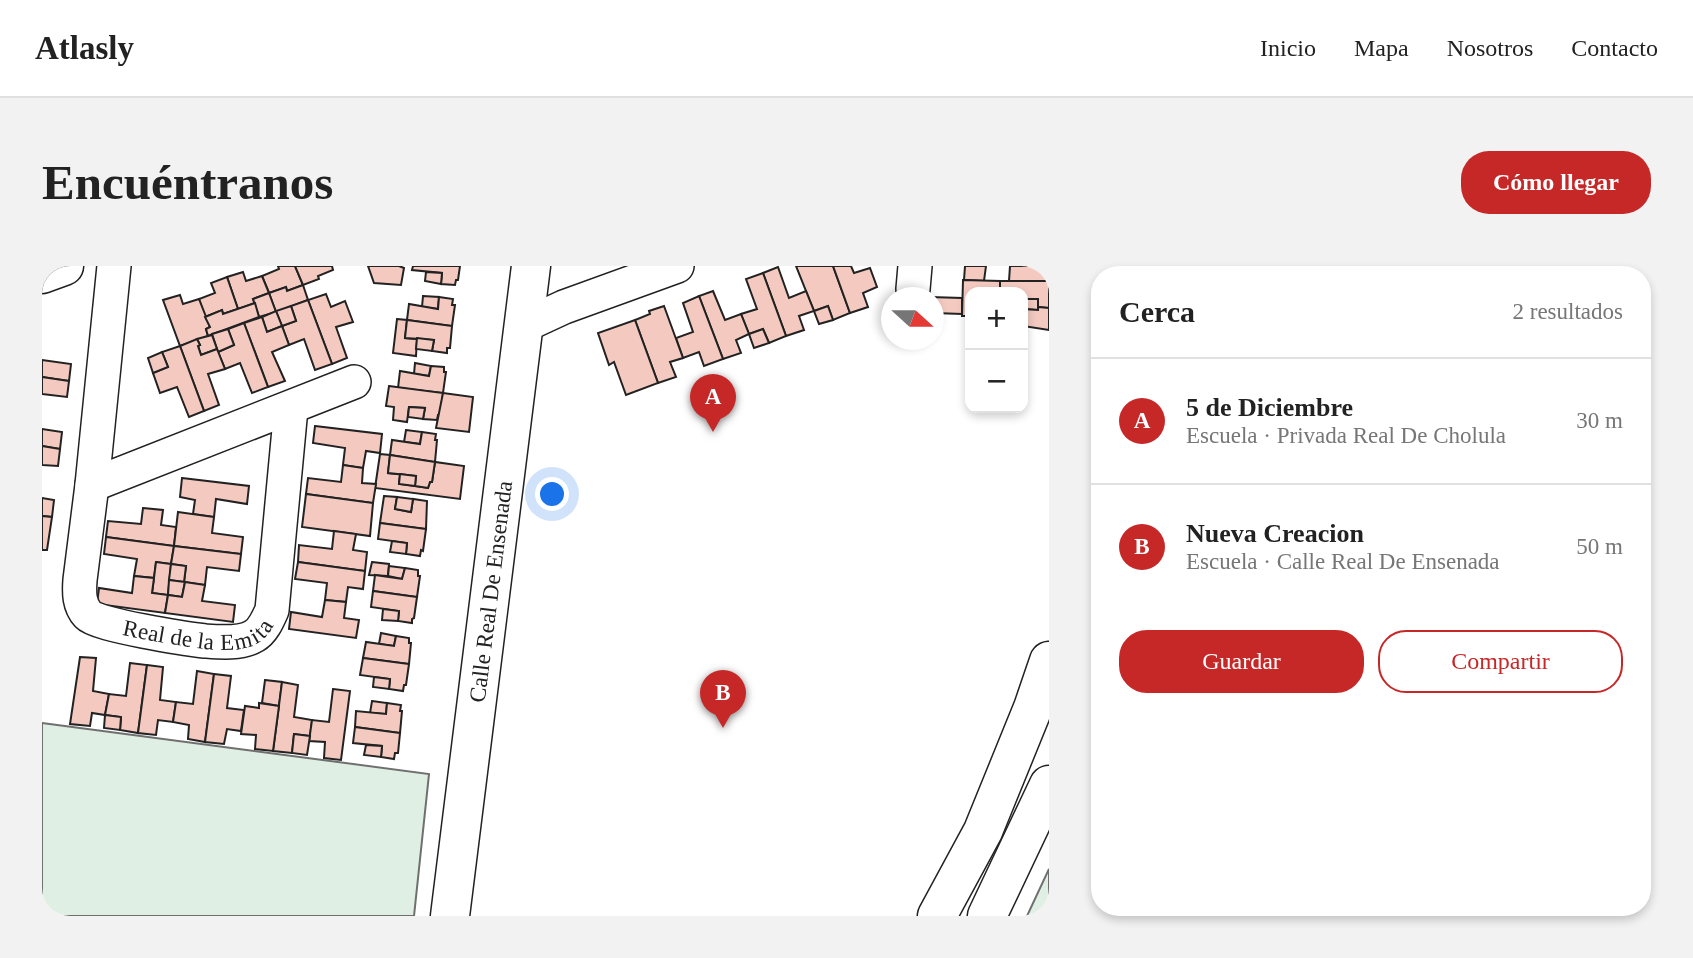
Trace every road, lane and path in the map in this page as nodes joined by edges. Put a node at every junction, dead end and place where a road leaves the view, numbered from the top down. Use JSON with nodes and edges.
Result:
{"nodes":[{"id":1,"x":64,"y":266,"type":"edge"},
{"id":2,"x":114,"y":266,"type":"edge"},
{"id":3,"x":530,"y":266,"type":"edge"},
{"id":4,"x":677,"y":266,"type":"edge"},
{"id":5,"x":42,"y":274,"type":"edge"},
{"id":6,"x":523,"y":326,"type":"junction"},
{"id":7,"x":354,"y":382,"type":"dead end"},
{"id":8,"x":291,"y":408,"type":"junction"},
{"id":9,"x":92,"y":485,"type":"junction"},
{"id":10,"x":1049,"y":661,"type":"edge"},
{"id":11,"x":1049,"y":785,"type":"edge"},
{"id":12,"x":450,"y":916,"type":"edge"},
{"id":13,"x":937,"y":916,"type":"edge"},
{"id":14,"x":987,"y":916,"type":"edge"}],
"edges":[{"from":1,"to":5,"type":"street"},
{"from":2,"to":9,"type":"street","name":"Real de la Emita"},
{"from":3,"to":6,"type":"street","name":"Calle Real De Ensenada"},
{"from":4,"to":6,"type":"street"},
{"from":6,"to":12,"type":"street","name":"Calle Real De Ensenada"},
{"from":7,"to":8,"type":"street"},
{"from":8,"to":9,"type":"street"},
{"from":8,"to":9,"type":"street","name":"Real de la Emita"},
{"from":10,"to":13,"type":"street"},
{"from":11,"to":14,"type":"street"}]}
